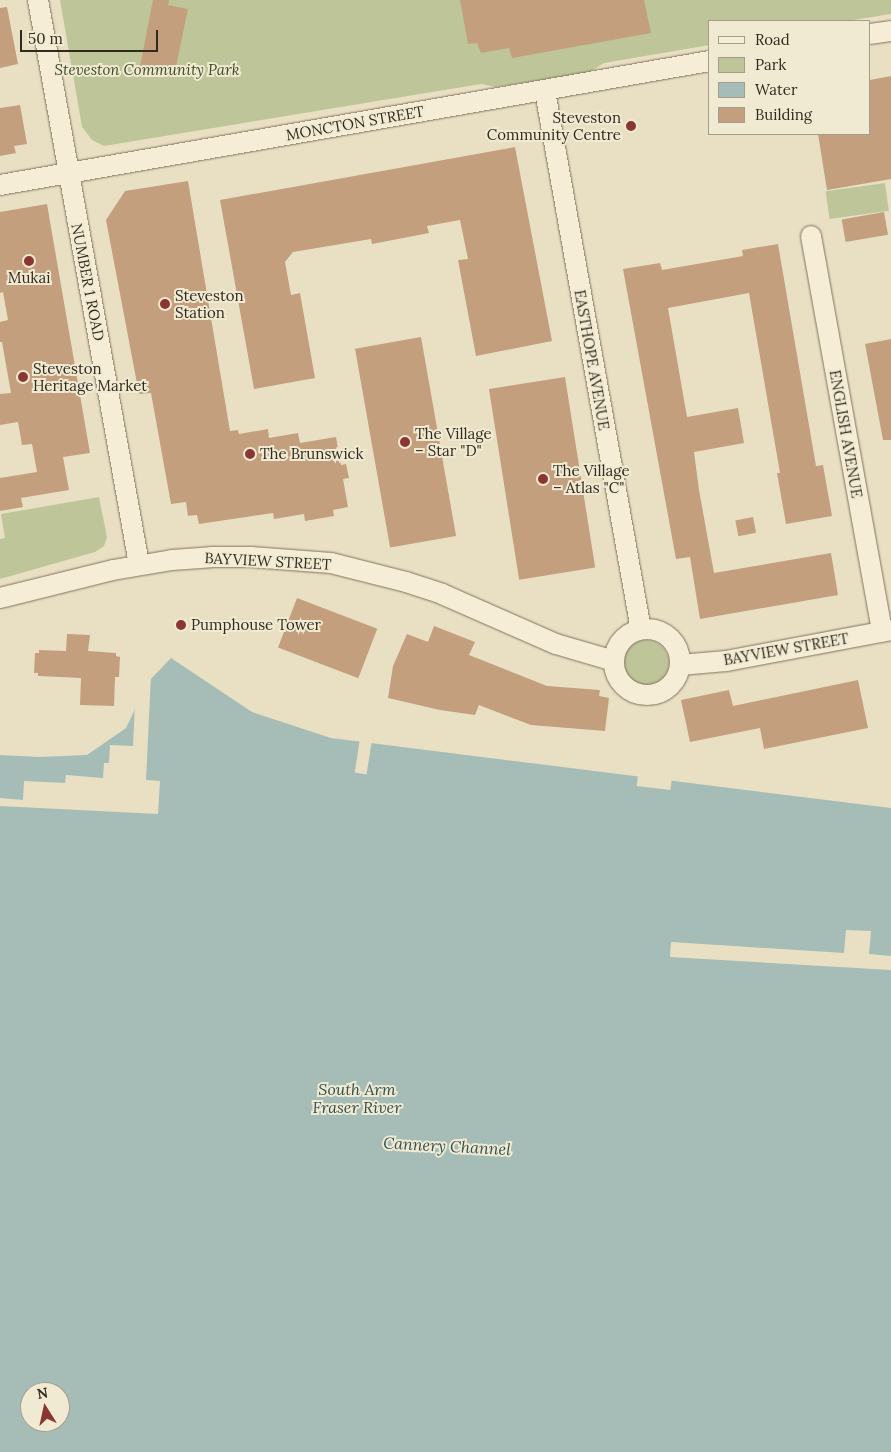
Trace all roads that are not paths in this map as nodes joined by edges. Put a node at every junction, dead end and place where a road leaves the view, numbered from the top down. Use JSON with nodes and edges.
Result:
{"nodes":[{"id":1,"x":38,"y":0,"type":"edge"},
{"id":2,"x":891,"y":31,"type":"edge"},
{"id":3,"x":871,"y":34,"type":"edge"},
{"id":4,"x":708,"y":61,"type":"edge"},
{"id":5,"x":545,"y":90,"type":"junction"},
{"id":6,"x":68,"y":173,"type":"junction"},
{"id":7,"x":0,"y":185,"type":"edge"},
{"id":8,"x":811,"y":236,"type":"dead end"},
{"id":9,"x":139,"y":564,"type":"junction"},
{"id":10,"x":0,"y":598,"type":"edge"},
{"id":11,"x":641,"y":630,"type":"junction"},
{"id":12,"x":886,"y":631,"type":"edge"},
{"id":13,"x":614,"y":661,"type":"junction"},
{"id":14,"x":680,"y":665,"type":"junction"}],
"edges":[{"from":1,"to":6,"type":"street","name":"NUMBER 1 ROAD"},
{"from":2,"to":3,"type":"street"},
{"from":4,"to":5,"type":"street","name":"MONCTON STREET"},
{"from":5,"to":6,"type":"street","name":"MONCTON STREET"},
{"from":5,"to":11,"type":"street","name":"EASTHOPE AVENUE"},
{"from":6,"to":7,"type":"street","name":"MONCTON STREET"},
{"from":6,"to":9,"type":"street","name":"NUMBER 1 ROAD"},
{"from":8,"to":12,"type":"street","name":"ENGLISH AVENUE"},
{"from":9,"to":10,"type":"street","name":"BAYVIEW STREET"},
{"from":9,"to":13,"type":"street","name":"BAYVIEW STREET"},
{"from":11,"to":13,"type":"street"},
{"from":11,"to":14,"type":"street"},
{"from":12,"to":14,"type":"street","name":"BAYVIEW STREET"},
{"from":13,"to":14,"type":"street"}]}
